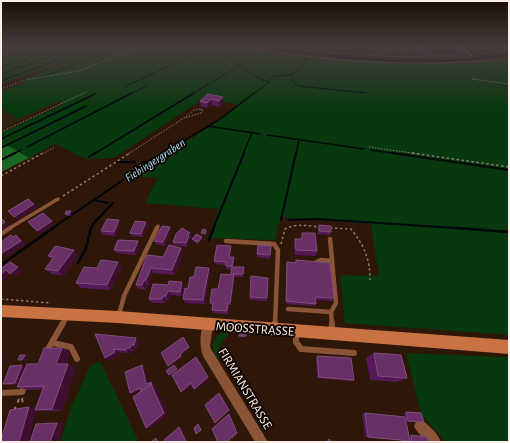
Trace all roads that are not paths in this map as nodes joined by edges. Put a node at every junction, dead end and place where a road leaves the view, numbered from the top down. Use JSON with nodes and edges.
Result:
{"nodes":[{"id":1,"x":58,"y":199,"type":"road end"},
{"id":2,"x":158,"y":226,"type":"dead end"},
{"id":3,"x":1,"y":234,"type":"edge"},
{"id":4,"x":330,"y":239,"type":"dead end"},
{"id":5,"x":226,"y":241,"type":"dead end"},
{"id":6,"x":332,"y":261,"type":"junction"},
{"id":7,"x":315,"y":263,"type":"edge"},
{"id":8,"x":288,"y":309,"type":"dead end"},
{"id":9,"x":1,"y":311,"type":"edge"},
{"id":10,"x":331,"y":312,"type":"junction"},
{"id":11,"x":68,"y":315,"type":"junction"},
{"id":12,"x":118,"y":317,"type":"junction"},
{"id":13,"x":208,"y":325,"type":"junction"},
{"id":14,"x":274,"y":329,"type":"junction"},
{"id":15,"x":296,"y":331,"type":"junction"},
{"id":16,"x":332,"y":334,"type":"junction"},
{"id":17,"x":53,"y":343,"type":"junction"},
{"id":18,"x":509,"y":348,"type":"edge"},
{"id":19,"x":354,"y":353,"type":"dead end"},
{"id":20,"x":42,"y":358,"type":"edge"},
{"id":21,"x":77,"y":359,"type":"dead end"},
{"id":22,"x":27,"y":380,"type":"edge"},
{"id":23,"x":1,"y":393,"type":"edge"},
{"id":24,"x":420,"y":426,"type":"dead end"},
{"id":25,"x":262,"y":442,"type":"edge"},
{"id":26,"x":436,"y":442,"type":"edge"}],
"edges":[{"from":1,"to":3,"type":"lane"},
{"from":2,"to":12,"type":"lane"},
{"from":4,"to":6,"type":"lane"},
{"from":5,"to":14,"type":"lane"},
{"from":6,"to":7,"type":"lane"},
{"from":6,"to":10,"type":"lane"},
{"from":8,"to":10,"type":"lane"},
{"from":9,"to":11,"type":"street","name":"MOOSSTRASSE"},
{"from":10,"to":16,"type":"lane"},
{"from":11,"to":12,"type":"street","name":"MOOSSTRASSE"},
{"from":11,"to":17,"type":"lane"},
{"from":12,"to":13,"type":"street","name":"MOOSSTRASSE"},
{"from":13,"to":14,"type":"street","name":"MOOSSTRASSE"},
{"from":13,"to":25,"type":"street","name":"FIRMIANSTRASSE"},
{"from":14,"to":15,"type":"street","name":"MOOSSTRASSE"},
{"from":15,"to":16,"type":"street","name":"MOOSSTRASSE"},
{"from":15,"to":19,"type":"lane"},
{"from":16,"to":18,"type":"street","name":"MOOSSTRASSE"},
{"from":17,"to":20,"type":"lane"},
{"from":17,"to":21,"type":"lane"},
{"from":22,"to":23,"type":"lane"},
{"from":24,"to":26,"type":"street"}]}
